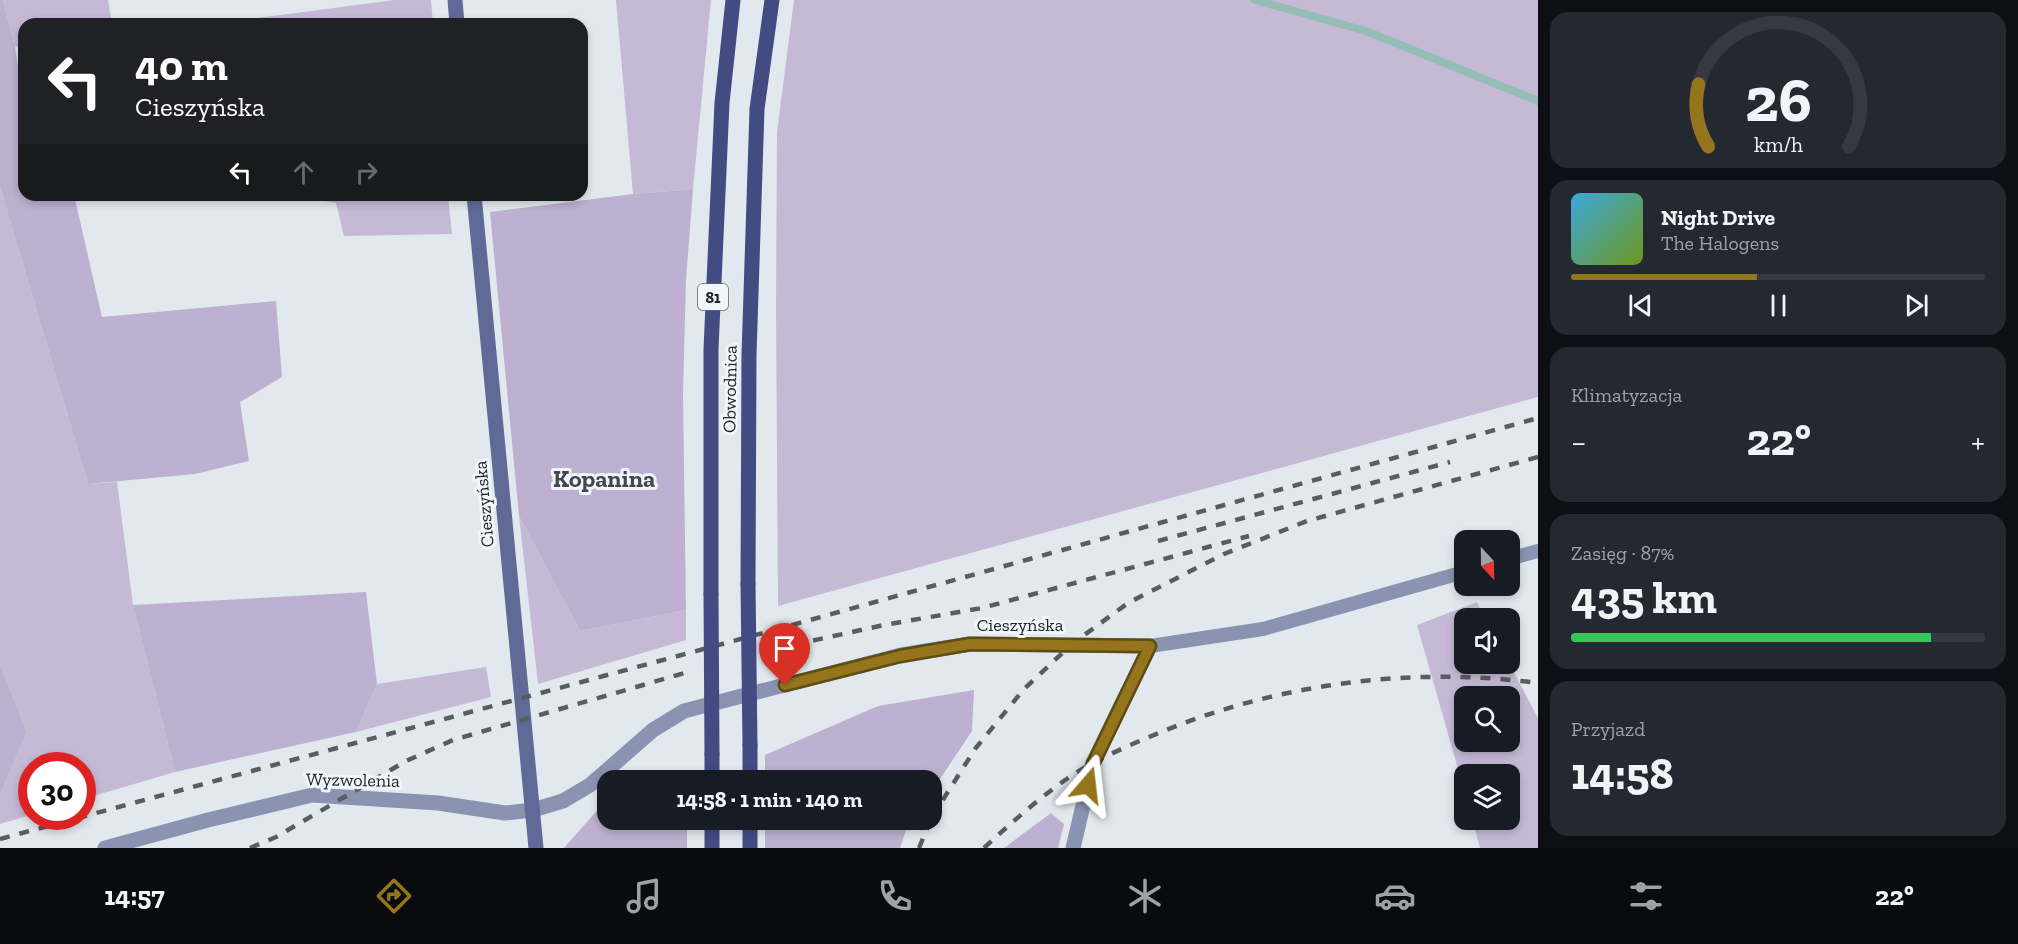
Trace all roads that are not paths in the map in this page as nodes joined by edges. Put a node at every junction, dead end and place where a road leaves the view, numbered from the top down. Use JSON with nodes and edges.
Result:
{"nodes":[{"id":1,"x":455,"y":0,"type":"edge"},
{"id":2,"x":733,"y":0,"type":"edge"},
{"id":3,"x":772,"y":0,"type":"edge"},
{"id":4,"x":456,"y":18,"type":"edge"},
{"id":5,"x":475,"y":201,"type":"edge"},
{"id":6,"x":1538,"y":551,"type":"edge"},
{"id":7,"x":1520,"y":556,"type":"edge"},
{"id":8,"x":1454,"y":575,"type":"edge"},
{"id":9,"x":1150,"y":646,"type":"junction"},
{"id":10,"x":712,"y":770,"type":"edge"},
{"id":11,"x":750,"y":770,"type":"edge"},
{"id":12,"x":533,"y":810,"type":"junction"},
{"id":13,"x":712,"y":830,"type":"edge"},
{"id":14,"x":750,"y":830,"type":"edge"},
{"id":15,"x":105,"y":848,"type":"edge"},
{"id":16,"x":536,"y":848,"type":"edge"},
{"id":17,"x":712,"y":848,"type":"edge"},
{"id":18,"x":750,"y":848,"type":"edge"},
{"id":19,"x":1072,"y":848,"type":"edge"}],
"edges":[{"from":1,"to":4,"type":"street"},
{"from":2,"to":10,"type":"main road","name":"Obwodnica","number":"81","bridge":true},
{"from":3,"to":11,"type":"main road","name":"Obwodnica","number":"81","bridge":true},
{"from":5,"to":12,"type":"street","name":"Cieszyńska"},
{"from":6,"to":7,"type":"lane"},
{"from":8,"to":9,"type":"lane","name":"Cieszyńska"},
{"from":9,"to":12,"type":"street","name":"Cieszyńska"},
{"from":9,"to":19,"type":"street"},
{"from":12,"to":15,"type":"street","name":"Wyzwolenia"},
{"from":12,"to":16,"type":"street","name":"Cieszyńska"},
{"from":13,"to":17,"type":"main road"},
{"from":14,"to":18,"type":"main road"}]}
